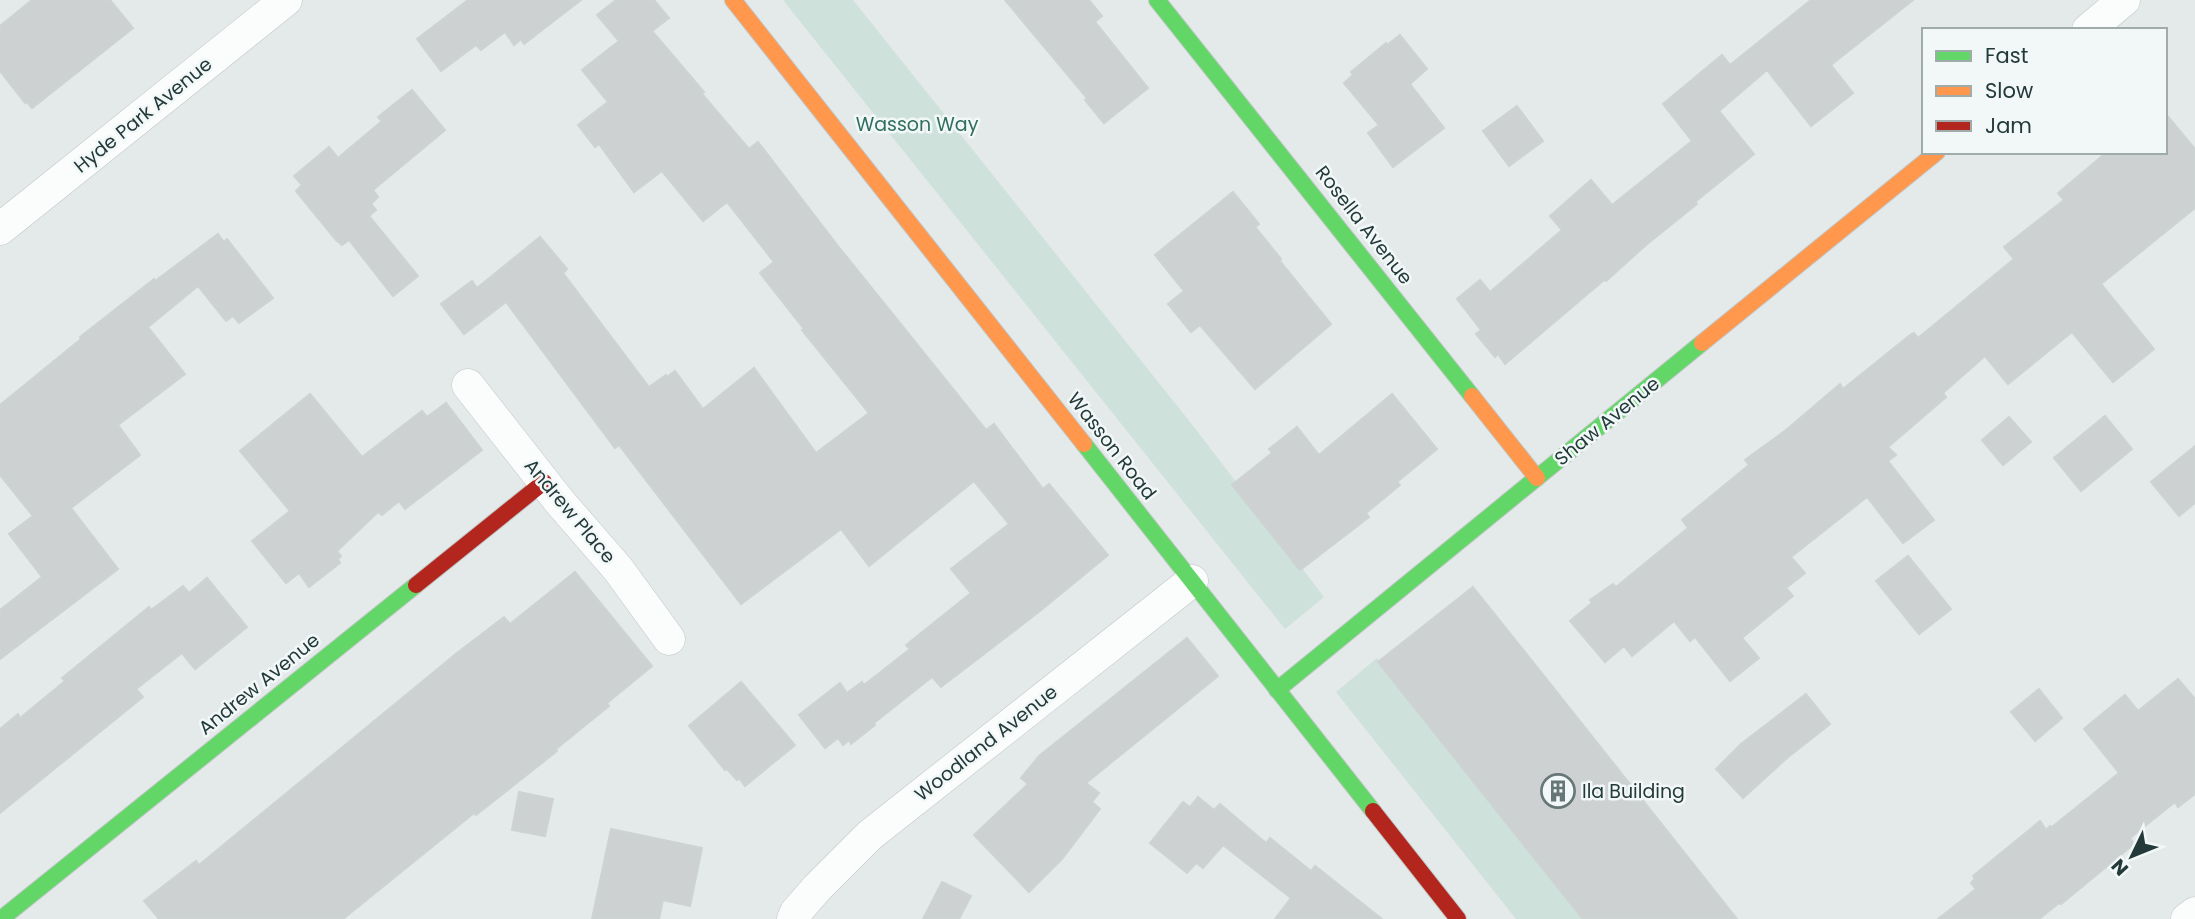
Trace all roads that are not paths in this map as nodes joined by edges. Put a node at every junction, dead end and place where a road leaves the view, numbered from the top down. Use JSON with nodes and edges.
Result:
{"nodes":[{"id":1,"x":286,"y":0,"type":"edge"},
{"id":2,"x":733,"y":0,"type":"edge"},
{"id":3,"x":1157,"y":0,"type":"edge"},
{"id":4,"x":2124,"y":0,"type":"edge"},
{"id":5,"x":2090,"y":28,"type":"edge"},
{"id":6,"x":1935,"y":154,"type":"edge"},
{"id":7,"x":0,"y":229,"type":"edge"},
{"id":8,"x":468,"y":385,"type":"dead end"},
{"id":9,"x":1537,"y":478,"type":"junction"},
{"id":10,"x":544,"y":482,"type":"junction"},
{"id":11,"x":1192,"y":581,"type":"junction"},
{"id":12,"x":669,"y":639,"type":"dead end"},
{"id":13,"x":1277,"y":690,"type":"junction"},
{"id":14,"x":2195,"y":913,"type":"edge"},
{"id":15,"x":1446,"y":914,"type":"edge"},
{"id":16,"x":1,"y":919,"type":"edge"},
{"id":17,"x":793,"y":919,"type":"edge"},
{"id":18,"x":2188,"y":919,"type":"edge"}],
"edges":[{"from":1,"to":7,"type":"street","name":"Hyde Park Avenue"},
{"from":2,"to":11,"type":"street","name":"Wasson Road"},
{"from":3,"to":9,"type":"street","name":"Rosella Avenue"},
{"from":4,"to":5,"type":"street"},
{"from":6,"to":9,"type":"street","name":"Shaw Avenue"},
{"from":8,"to":10,"type":"street","name":"Andrew Place"},
{"from":9,"to":13,"type":"street","name":"Shaw Avenue"},
{"from":10,"to":12,"type":"street","name":"Andrew Place"},
{"from":10,"to":16,"type":"street","name":"Andrew Avenue"},
{"from":11,"to":13,"type":"street","name":"Wasson Road"},
{"from":11,"to":17,"type":"street","name":"Woodland Avenue"},
{"from":13,"to":15,"type":"street","name":"Wasson Road"},
{"from":14,"to":18,"type":"street"}]}
